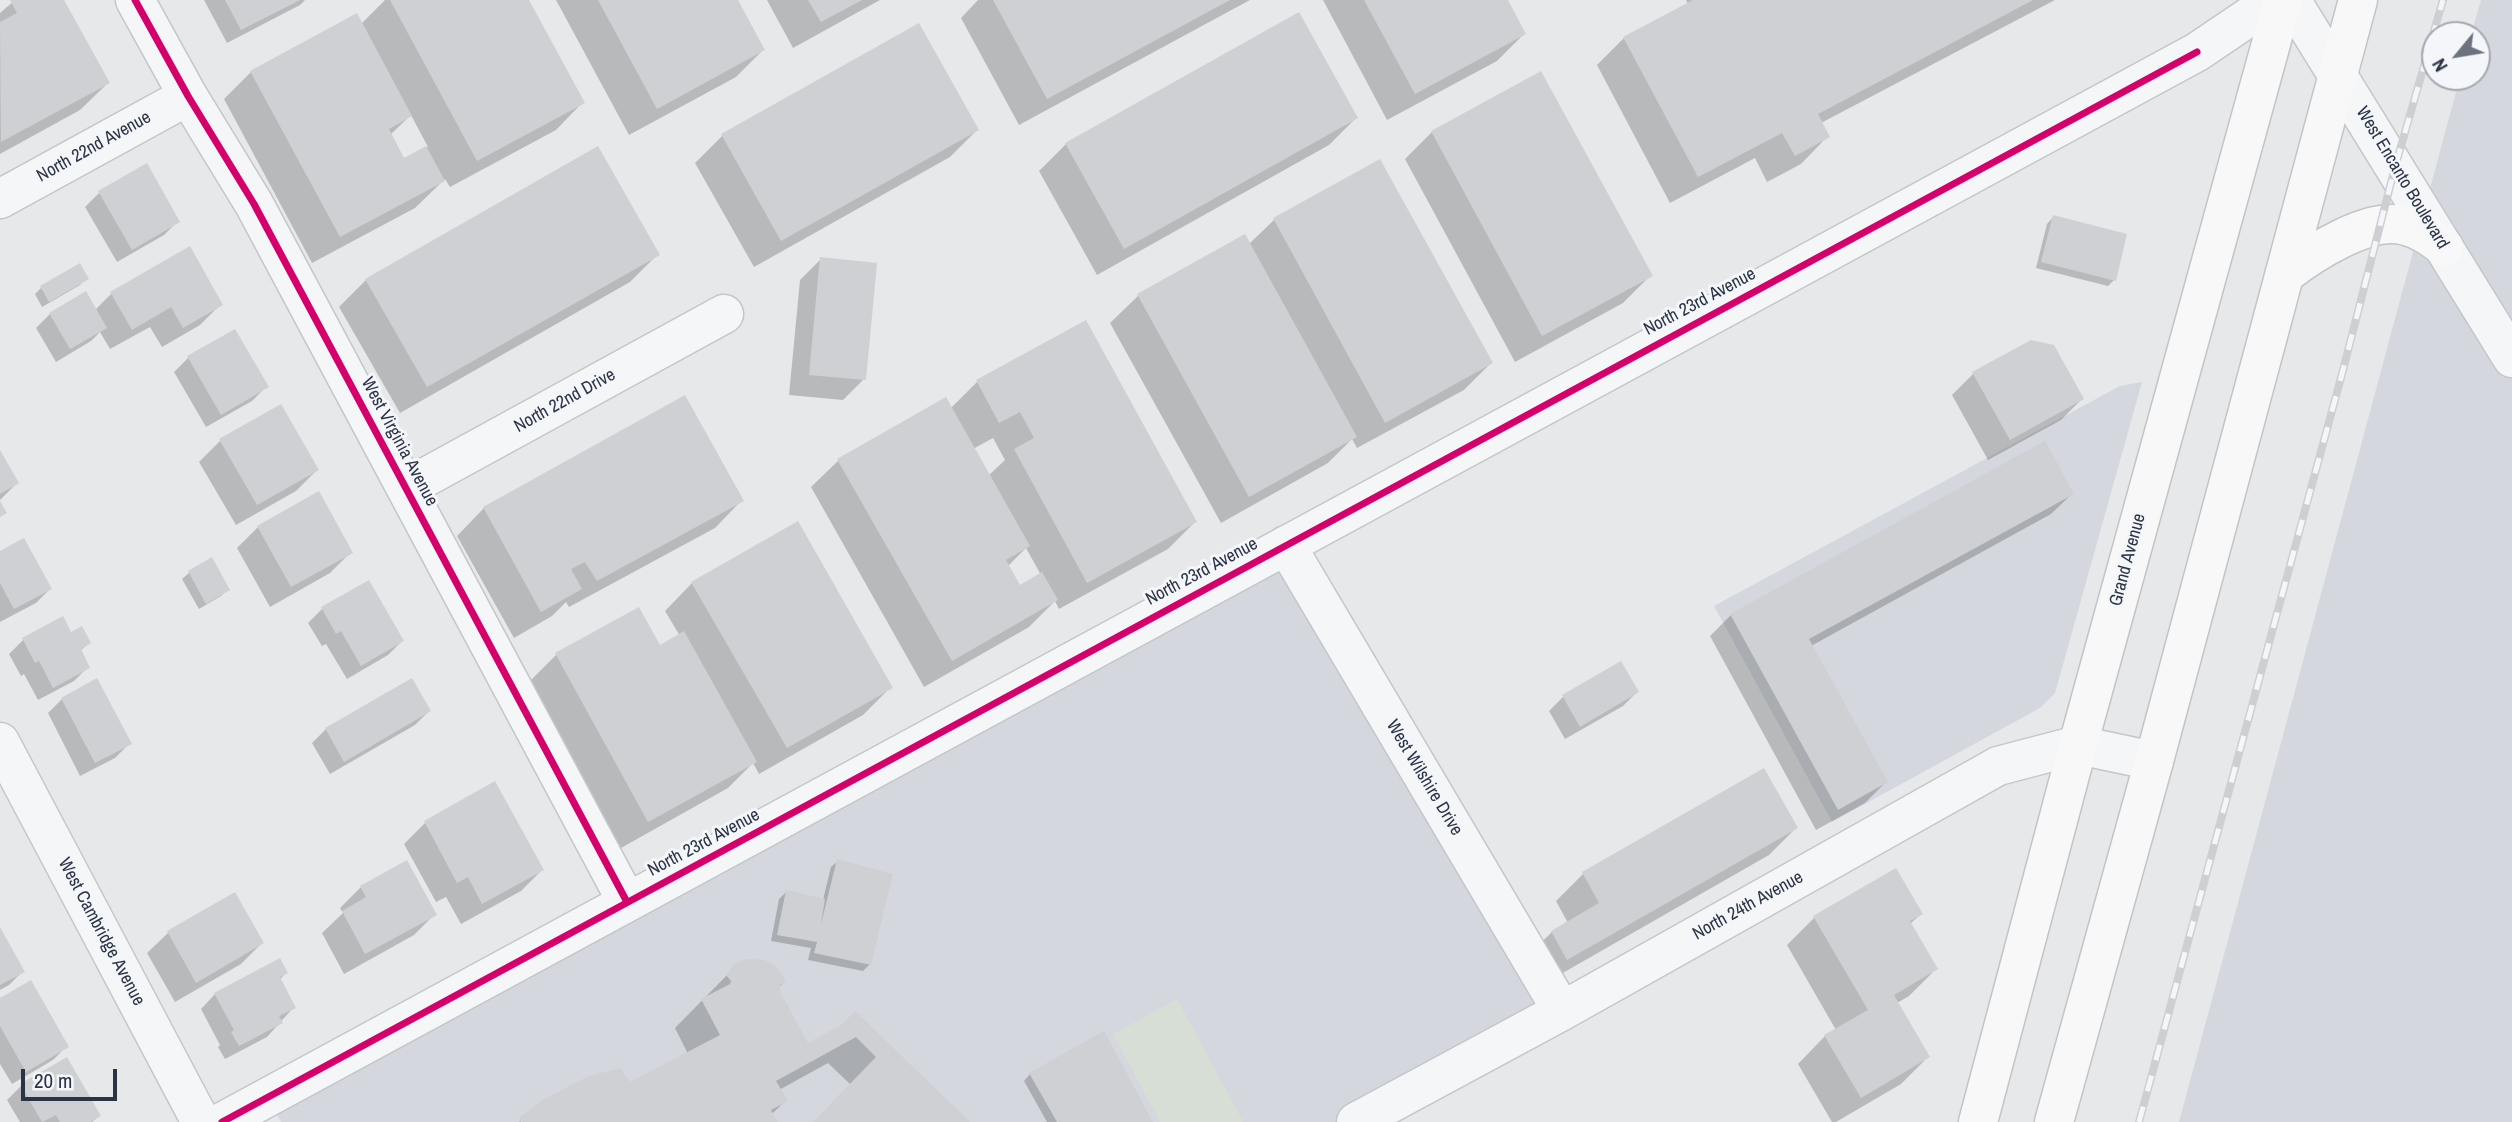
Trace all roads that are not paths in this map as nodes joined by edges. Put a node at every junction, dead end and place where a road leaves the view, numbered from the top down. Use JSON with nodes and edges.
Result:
{"nodes":[{"id":1,"x":135,"y":0,"type":"edge"},
{"id":2,"x":2274,"y":0,"type":"edge"},
{"id":3,"x":2283,"y":0,"type":"edge"},
{"id":4,"x":2291,"y":0,"type":"edge"},
{"id":5,"x":2358,"y":0,"type":"edge"},
{"id":6,"x":2337,"y":73,"type":"junction"},
{"id":7,"x":188,"y":96,"type":"junction"},
{"id":8,"x":0,"y":199,"type":"edge"},
{"id":9,"x":2444,"y":247,"type":"junction"},
{"id":10,"x":2284,"y":275,"type":"junction"},
{"id":11,"x":724,"y":314,"type":"dead end"},
{"id":12,"x":2512,"y":358,"type":"edge"},
{"id":13,"x":406,"y":488,"type":"junction"},
{"id":14,"x":1286,"y":545,"type":"junction"},
{"id":15,"x":0,"y":741,"type":"edge"},
{"id":16,"x":2078,"y":745,"type":"junction"},
{"id":17,"x":2154,"y":761,"type":"junction"},
{"id":18,"x":627,"y":902,"type":"junction"},
{"id":19,"x":1562,"y":1011,"type":"junction"},
{"id":20,"x":201,"y":1122,"type":"edge"},
{"id":21,"x":222,"y":1122,"type":"edge"},
{"id":22,"x":1356,"y":1122,"type":"edge"},
{"id":23,"x":1978,"y":1122,"type":"edge"},
{"id":24,"x":2054,"y":1122,"type":"edge"}],
"edges":[{"from":1,"to":7,"type":"street","name":"West Virginia Avenue"},
{"from":2,"to":14,"type":"street","name":"North 23rd Avenue"},
{"from":3,"to":16,"type":"main road","name":"Grand Avenue"},
{"from":4,"to":6,"type":"street","name":"West Encanto Boulevard"},
{"from":5,"to":6,"type":"main road"},
{"from":6,"to":9,"type":"street","name":"West Encanto Boulevard"},
{"from":6,"to":10,"type":"main road"},
{"from":7,"to":8,"type":"street","name":"North 22nd Avenue"},
{"from":7,"to":13,"type":"street","name":"West Virginia Avenue"},
{"from":9,"to":10,"type":"main road"},
{"from":9,"to":12,"type":"street","name":"West Encanto Boulevard"},
{"from":10,"to":17,"type":"main road"},
{"from":11,"to":13,"type":"street","name":"North 22nd Drive"},
{"from":13,"to":18,"type":"street","name":"West Virginia Avenue"},
{"from":14,"to":18,"type":"street","name":"North 23rd Avenue"},
{"from":14,"to":19,"type":"street","name":"West Wilshire Drive"},
{"from":15,"to":20,"type":"street","name":"West Cambridge Avenue"},
{"from":16,"to":17,"type":"street","name":"North 24th Avenue"},
{"from":16,"to":19,"type":"street","name":"North 24th Avenue"},
{"from":16,"to":23,"type":"main road","name":"Grand Avenue"},
{"from":17,"to":24,"type":"main road"},
{"from":18,"to":21,"type":"street","name":"North 23rd Avenue"},
{"from":19,"to":22,"type":"street","name":"North 24th Avenue"}]}
